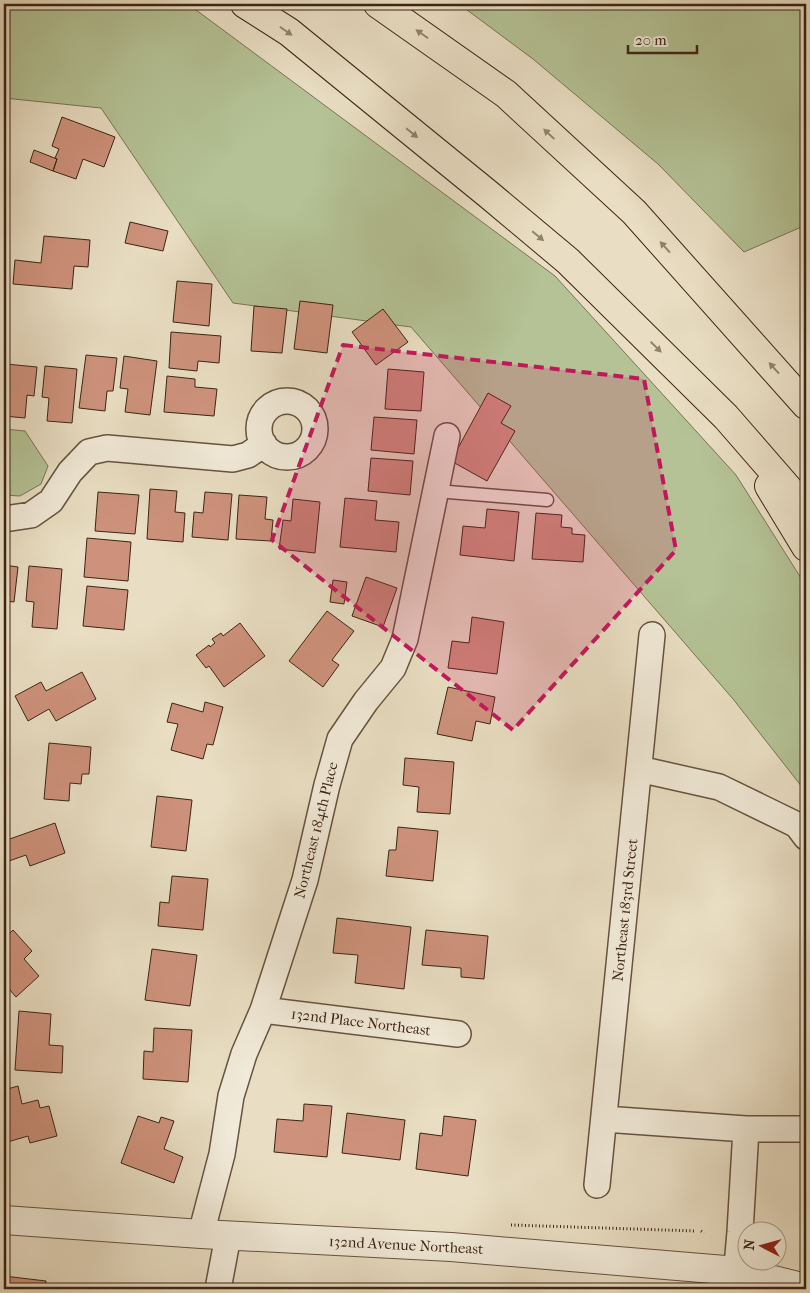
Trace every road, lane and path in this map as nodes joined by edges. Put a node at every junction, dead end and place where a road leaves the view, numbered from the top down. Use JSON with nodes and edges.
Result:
{"nodes":[{"id":1,"x":245,"y":4,"type":"edge"},
{"id":2,"x":378,"y":4,"type":"edge"},
{"id":3,"x":806,"y":405,"type":"edge"},
{"id":4,"x":726,"y":417,"type":"junction"},
{"id":5,"x":448,"y":436,"type":"dead end"},
{"id":6,"x":264,"y":444,"type":"dead end"},
{"id":7,"x":436,"y":491,"type":"junction"},
{"id":8,"x":548,"y":500,"type":"dead end"},
{"id":9,"x":806,"y":509,"type":"edge"},
{"id":10,"x":4,"y":519,"type":"edge"},
{"id":11,"x":806,"y":547,"type":"edge"},
{"id":12,"x":652,"y":634,"type":"dead end"},
{"id":13,"x":639,"y":769,"type":"junction"},
{"id":14,"x":806,"y":837,"type":"edge"},
{"id":15,"x":264,"y":1010,"type":"junction"},
{"id":16,"x":458,"y":1034,"type":"dead end"},
{"id":17,"x":604,"y":1119,"type":"junction"},
{"id":18,"x":746,"y":1129,"type":"junction"},
{"id":19,"x":806,"y":1129,"type":"edge"},
{"id":20,"x":597,"y":1185,"type":"dead end"},
{"id":21,"x":4,"y":1220,"type":"edge"},
{"id":22,"x":214,"y":1235,"type":"junction"},
{"id":23,"x":736,"y":1280,"type":"edge"},
{"id":24,"x":806,"y":1288,"type":"edge"},
{"id":25,"x":218,"y":1289,"type":"edge"}],
"edges":[{"from":1,"to":4,"type":"highway","one_way":true},
{"from":3,"to":2,"type":"highway","one_way":true},
{"from":4,"to":9,"type":"highway"},
{"from":4,"to":11,"type":"highway"},
{"from":5,"to":7,"type":"street","name":"Northeast 184th Place"},
{"from":6,"to":10,"type":"street"},
{"from":7,"to":8,"type":"lane"},
{"from":7,"to":15,"type":"street","name":"Northeast 184th Place"},
{"from":12,"to":13,"type":"street","name":"Northeast 183rd Street"},
{"from":13,"to":14,"type":"street"},
{"from":13,"to":17,"type":"street","name":"Northeast 183rd Street"},
{"from":15,"to":16,"type":"street","name":"132nd Place Northeast"},
{"from":15,"to":22,"type":"street","name":"Northeast 184th Place"},
{"from":17,"to":18,"type":"street"},
{"from":17,"to":20,"type":"street","name":"Northeast 183rd Street"},
{"from":18,"to":19,"type":"street"},
{"from":18,"to":23,"type":"street"},
{"from":21,"to":22,"type":"street","name":"132nd Avenue Northeast"},
{"from":22,"to":23,"type":"street","name":"132nd Avenue Northeast"},
{"from":22,"to":25,"type":"street","name":"Northeast 184th Place"},
{"from":23,"to":24,"type":"street","name":"132nd Avenue Northeast"}]}
